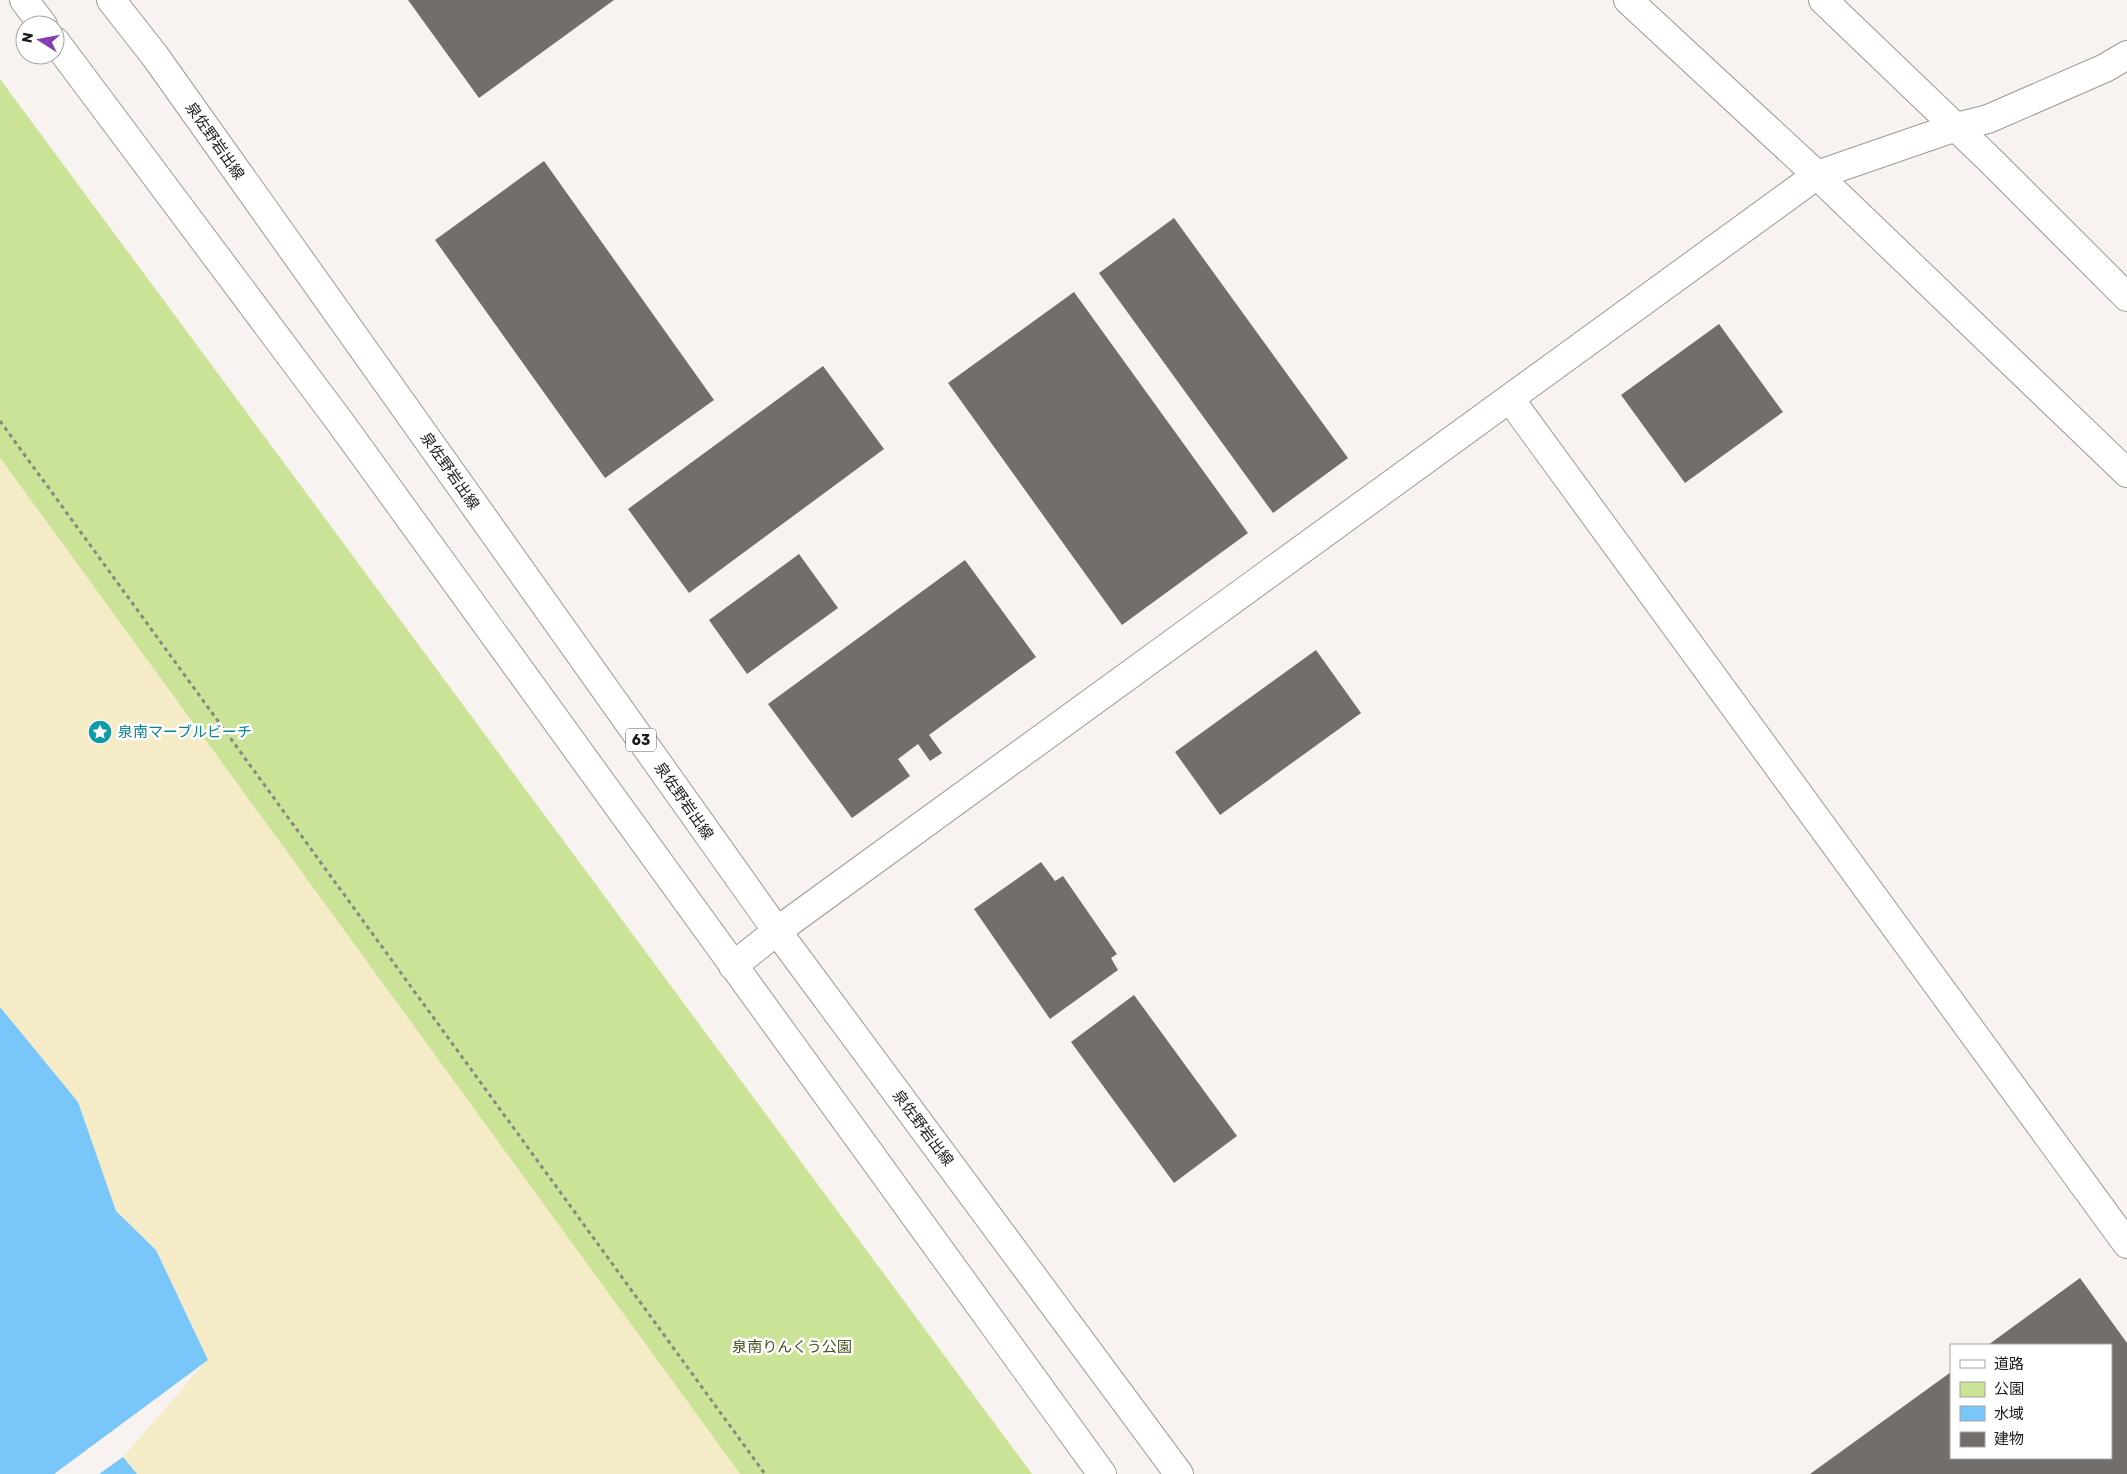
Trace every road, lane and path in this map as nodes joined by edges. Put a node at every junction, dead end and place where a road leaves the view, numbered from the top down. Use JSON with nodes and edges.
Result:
{"nodes":[{"id":1,"x":24,"y":0,"type":"edge"},
{"id":2,"x":111,"y":0,"type":"edge"},
{"id":3,"x":119,"y":0,"type":"edge"},
{"id":4,"x":1628,"y":0,"type":"edge"},
{"id":5,"x":1824,"y":0,"type":"edge"},
{"id":6,"x":35,"y":15,"type":"edge"},
{"id":7,"x":65,"y":54,"type":"edge"},
{"id":8,"x":2127,"y":55,"type":"edge"},
{"id":9,"x":155,"y":56,"type":"junction"},
{"id":10,"x":1956,"y":127,"type":"junction"},
{"id":11,"x":1817,"y":175,"type":"junction"},
{"id":12,"x":2127,"y":297,"type":"edge"},
{"id":13,"x":1510,"y":399,"type":"junction"},
{"id":14,"x":0,"y":421,"type":"edge"},
{"id":15,"x":2127,"y":473,"type":"edge"},
{"id":16,"x":777,"y":931,"type":"junction"},
{"id":17,"x":733,"y":966,"type":"junction"},
{"id":18,"x":2127,"y":1244,"type":"edge"},
{"id":19,"x":765,"y":1474,"type":"edge"},
{"id":20,"x":1102,"y":1474,"type":"edge"},
{"id":21,"x":1179,"y":1474,"type":"edge"}],
"edges":[{"from":1,"to":6,"type":"street"},
{"from":2,"to":9,"type":"street","name":"泉佐野岩出線","number":"63"},
{"from":3,"to":9,"type":"street"},
{"from":4,"to":11,"type":"street"},
{"from":5,"to":10,"type":"street"},
{"from":7,"to":17,"type":"street"},
{"from":8,"to":10,"type":"street"},
{"from":9,"to":16,"type":"street","name":"泉佐野岩出線","number":"63"},
{"from":10,"to":11,"type":"street"},
{"from":10,"to":12,"type":"street"},
{"from":11,"to":13,"type":"street"},
{"from":11,"to":15,"type":"street"},
{"from":13,"to":16,"type":"street"},
{"from":13,"to":18,"type":"street"},
{"from":14,"to":19,"type":"path"},
{"from":16,"to":17,"type":"street"},
{"from":16,"to":21,"type":"street","name":"泉佐野岩出線","number":"63"},
{"from":17,"to":20,"type":"street"}]}
